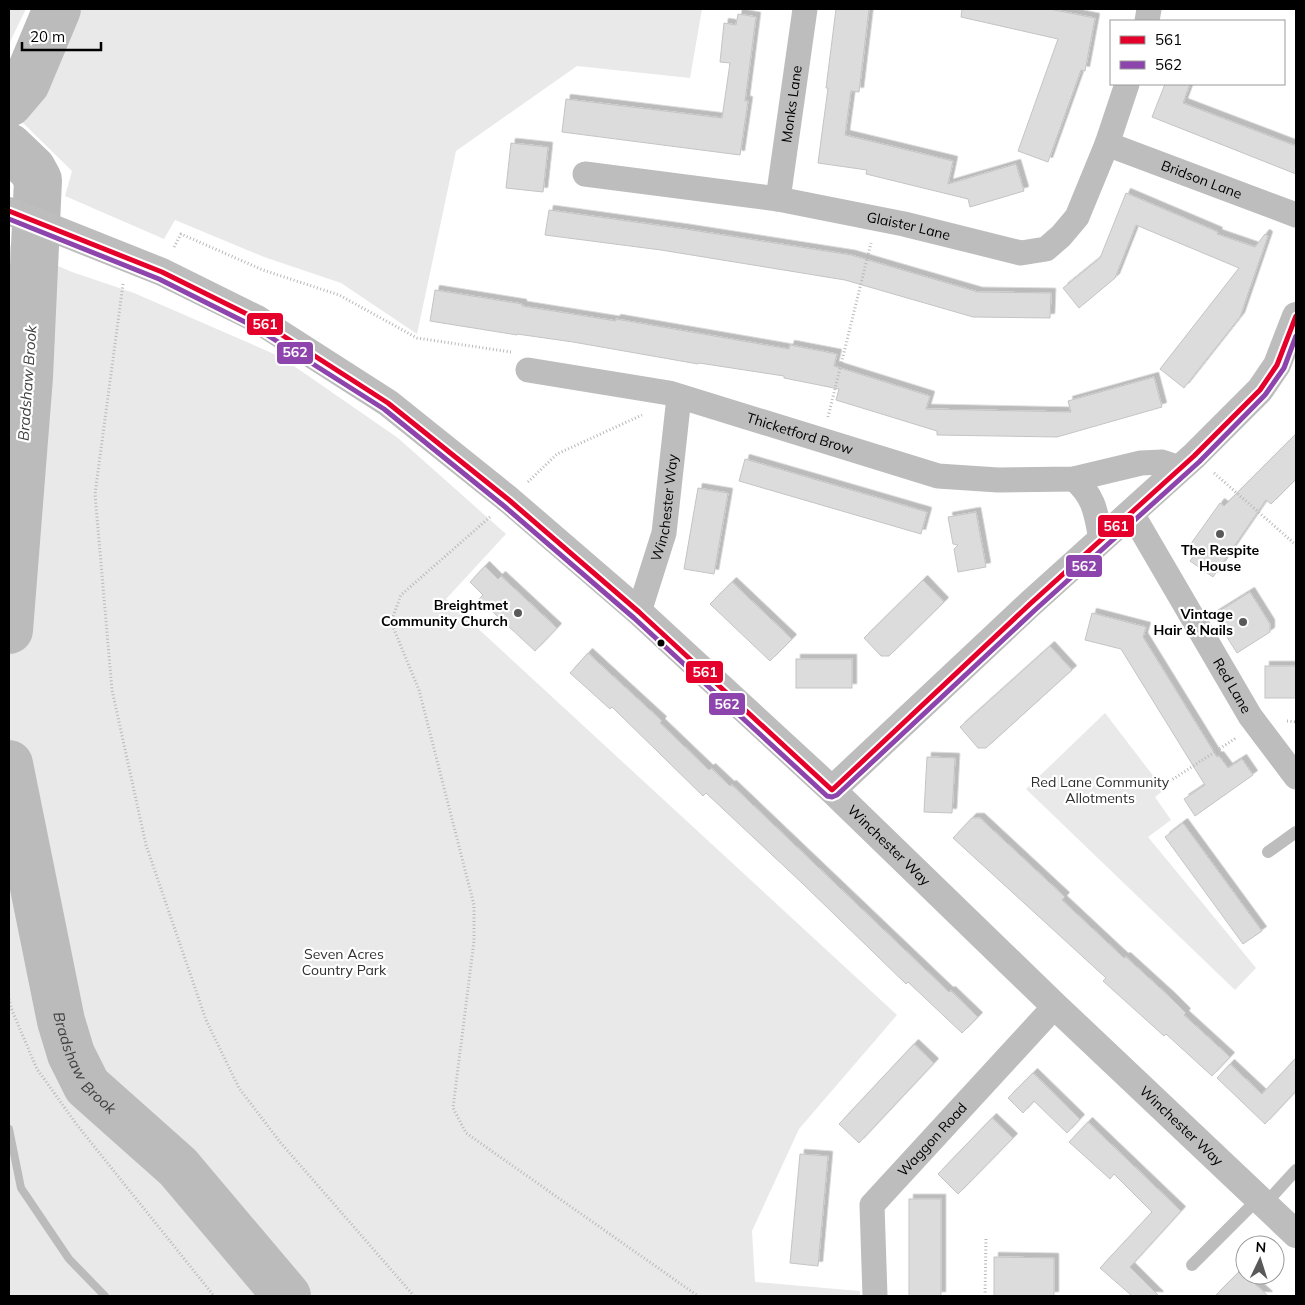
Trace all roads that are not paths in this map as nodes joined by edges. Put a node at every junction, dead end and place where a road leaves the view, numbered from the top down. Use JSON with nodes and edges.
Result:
{"nodes":[{"id":1,"x":805,"y":9,"type":"edge"},
{"id":2,"x":1127,"y":85,"type":"edge"},
{"id":3,"x":1107,"y":144,"type":"junction"},
{"id":4,"x":585,"y":174,"type":"dead end"},
{"id":5,"x":778,"y":199,"type":"junction"},
{"id":6,"x":9,"y":211,"type":"edge"},
{"id":7,"x":1296,"y":215,"type":"edge"},
{"id":8,"x":1296,"y":316,"type":"edge"},
{"id":9,"x":528,"y":370,"type":"road end"},
{"id":10,"x":674,"y":395,"type":"junction"},
{"id":11,"x":1187,"y":462,"type":"junction"},
{"id":12,"x":1074,"y":479,"type":"junction"},
{"id":13,"x":1132,"y":512,"type":"junction"},
{"id":14,"x":1101,"y":539,"type":"junction"},
{"id":15,"x":639,"y":612,"type":"junction"},
{"id":16,"x":1296,"y":777,"type":"edge"},
{"id":17,"x":832,"y":790,"type":"junction"},
{"id":18,"x":1296,"y":832,"type":"edge"},
{"id":19,"x":1268,"y":852,"type":"dead end"},
{"id":20,"x":1055,"y":1006,"type":"junction"},
{"id":21,"x":1296,"y":1170,"type":"edge"},
{"id":22,"x":1262,"y":1201,"type":"junction"},
{"id":23,"x":1296,"y":1234,"type":"edge"},
{"id":24,"x":1192,"y":1265,"type":"dead end"},
{"id":25,"x":875,"y":1296,"type":"edge"}],
"edges":[{"from":1,"to":5,"type":"street","name":"Monks Lane"},
{"from":2,"to":3,"type":"street","name":"Glaister Lane"},
{"from":3,"to":5,"type":"street","name":"Glaister Lane"},
{"from":3,"to":7,"type":"street","name":"Bridson Lane"},
{"from":4,"to":5,"type":"street","name":"Glaister Lane"},
{"from":6,"to":15,"type":"street"},
{"from":8,"to":11,"type":"street"},
{"from":9,"to":10,"type":"street","name":"Thicketford Brow"},
{"from":10,"to":12,"type":"street","name":"Thicketford Brow"},
{"from":10,"to":15,"type":"street","name":"Winchester Way"},
{"from":11,"to":12,"type":"street","name":"Thicketford Brow"},
{"from":11,"to":13,"type":"street"},
{"from":12,"to":14,"type":"street"},
{"from":13,"to":14,"type":"street"},
{"from":13,"to":16,"type":"street","name":"Red Lane"},
{"from":14,"to":17,"type":"street"},
{"from":15,"to":17,"type":"street","name":"Winchester Way"},
{"from":17,"to":20,"type":"street","name":"Winchester Way"},
{"from":18,"to":19,"type":"lane"},
{"from":20,"to":22,"type":"street","name":"Winchester Way"},
{"from":20,"to":25,"type":"street","name":"Waggon Road"},
{"from":21,"to":22,"type":"lane"},
{"from":22,"to":23,"type":"street","name":"Winchester Way"},
{"from":22,"to":24,"type":"lane"}]}
